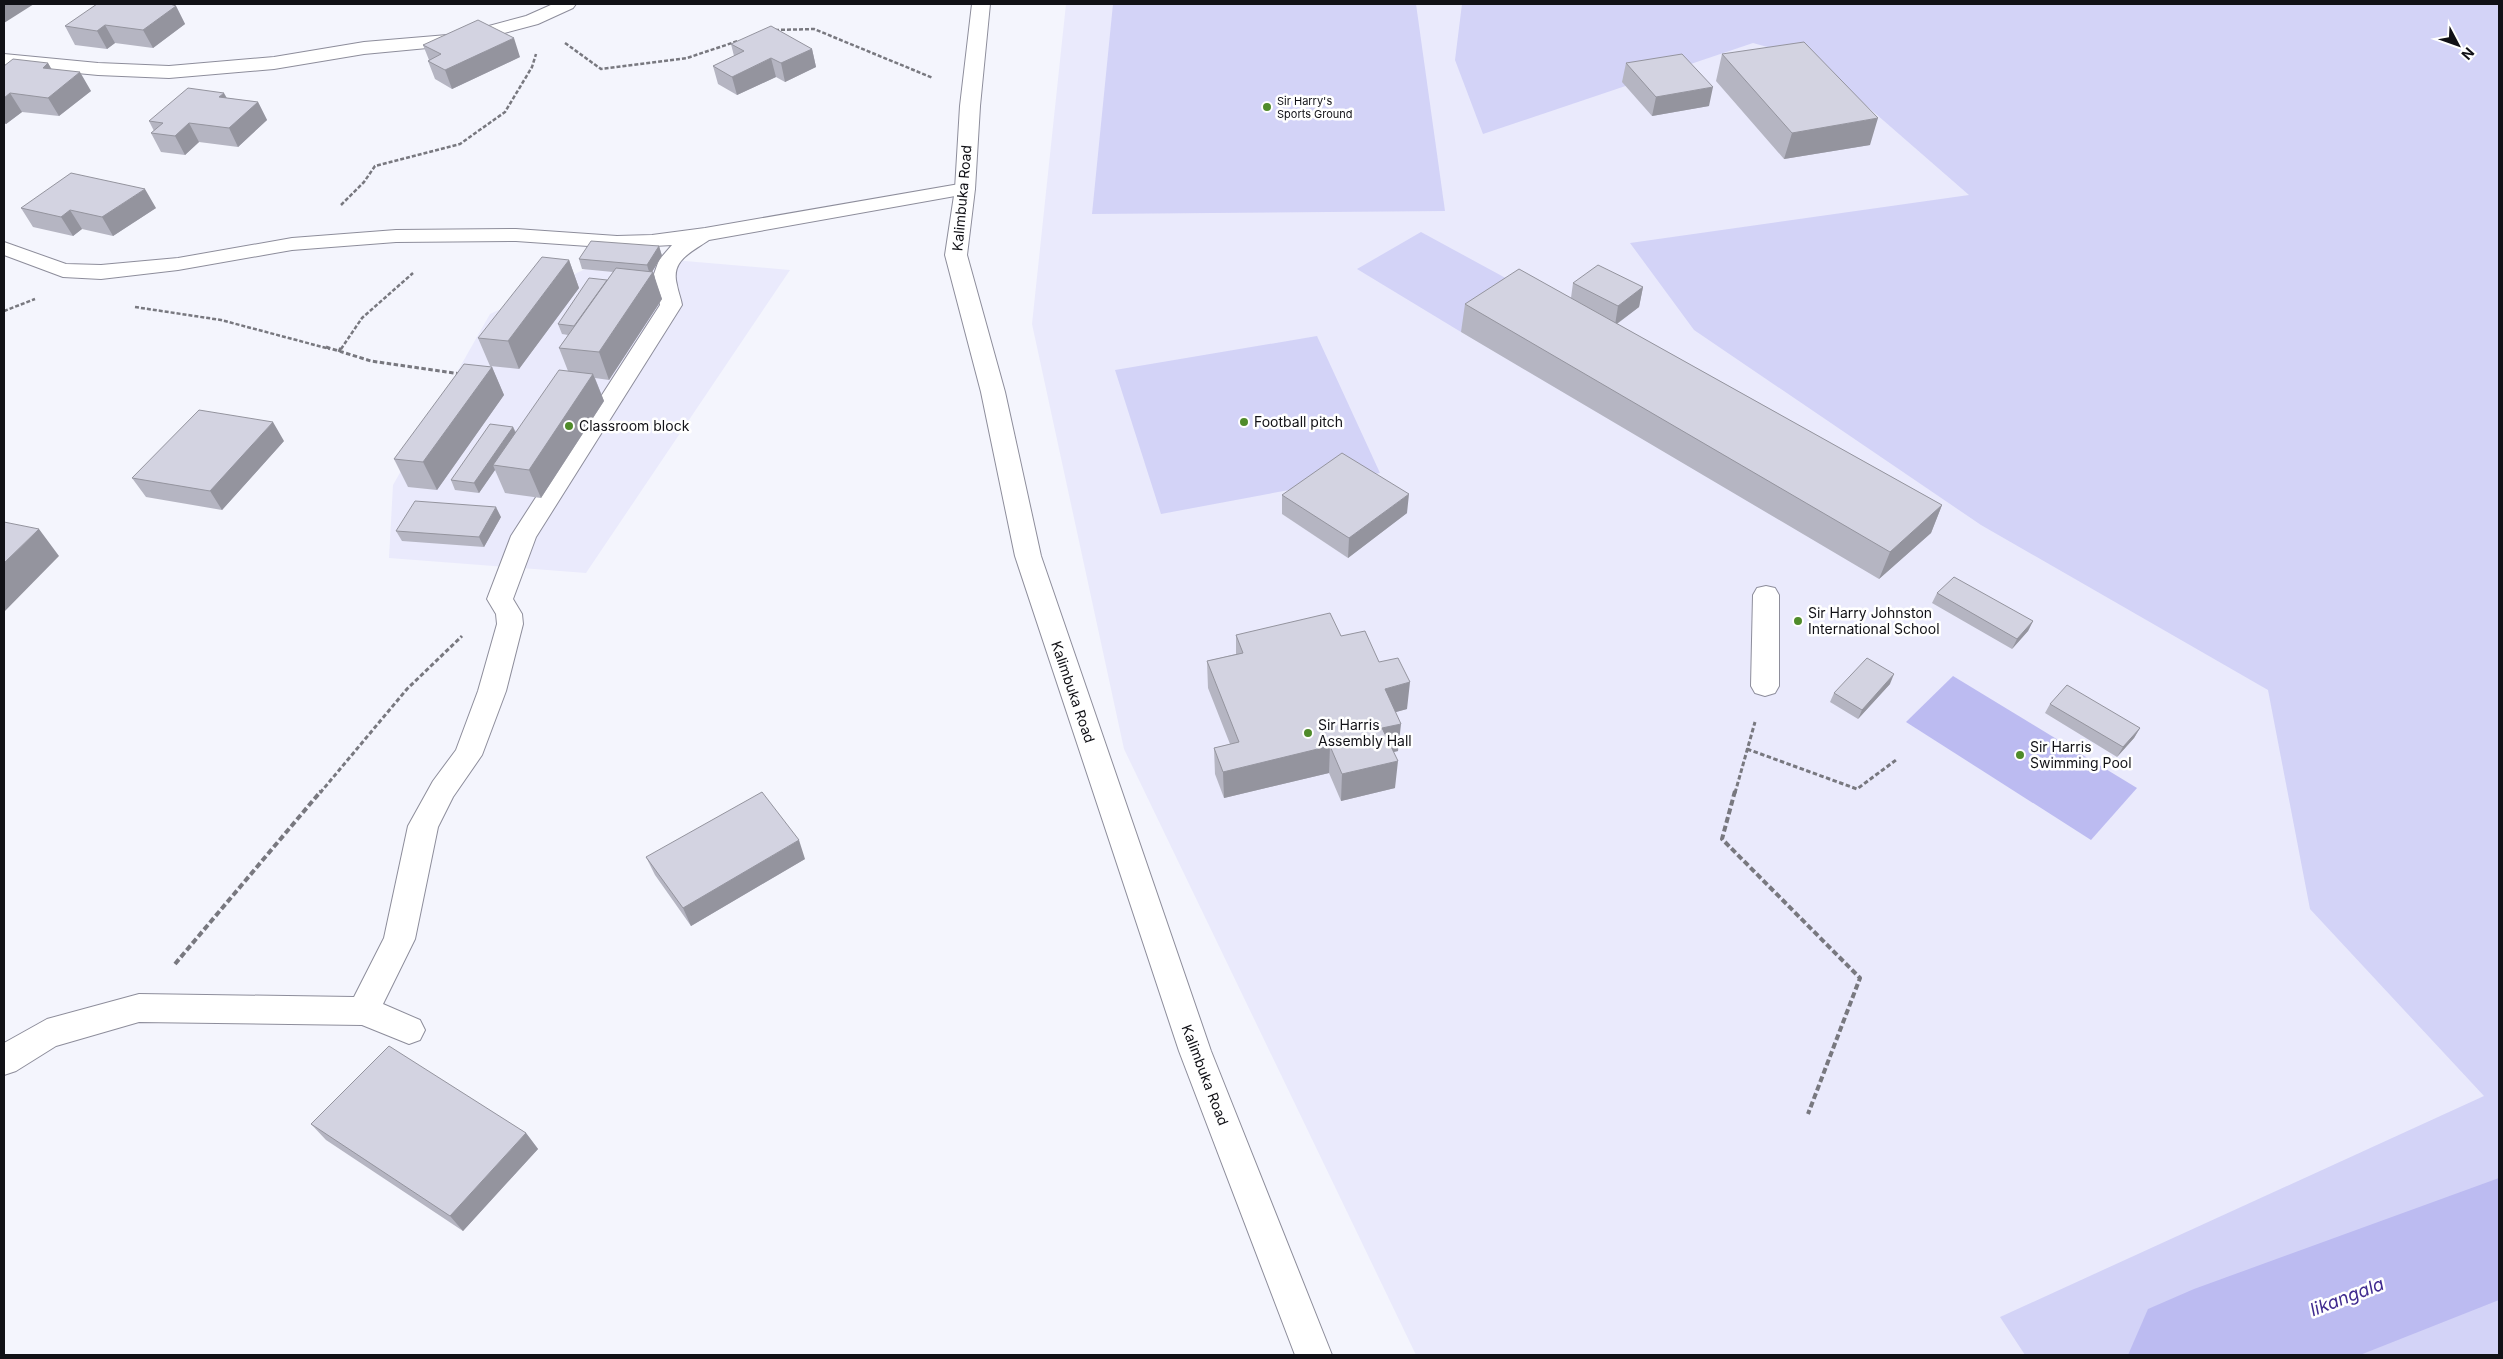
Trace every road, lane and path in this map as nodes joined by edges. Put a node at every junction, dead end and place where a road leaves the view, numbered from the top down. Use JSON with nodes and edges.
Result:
{"nodes":[{"id":1,"x":567,"y":4,"type":"edge"},
{"id":2,"x":981,"y":4,"type":"edge"},
{"id":3,"x":532,"y":20,"type":"junction"},
{"id":4,"x":769,"y":32,"type":"edge"},
{"id":5,"x":742,"y":40,"type":"edge"},
{"id":6,"x":4,"y":60,"type":"edge"},
{"id":7,"x":970,"y":106,"type":"junction"},
{"id":8,"x":965,"y":189,"type":"junction"},
{"id":9,"x":705,"y":234,"type":"junction"},
{"id":10,"x":444,"y":236,"type":"junction"},
{"id":11,"x":292,"y":244,"type":"junction"},
{"id":12,"x":4,"y":248,"type":"edge"},
{"id":13,"x":39,"y":297,"type":"dead end"},
{"id":14,"x":134,"y":306,"type":"dead end"},
{"id":15,"x":4,"y":311,"type":"edge"},
{"id":16,"x":339,"y":352,"type":"junction"},
{"id":17,"x":469,"y":375,"type":"edge"},
{"id":18,"x":1766,"y":595,"type":"dead end"},
{"id":19,"x":500,"y":599,"type":"junction"},
{"id":20,"x":1765,"y":686,"type":"joint"},
{"id":21,"x":1747,"y":749,"type":"junction"},
{"id":22,"x":1896,"y":760,"type":"dead end"},
{"id":23,"x":139,"y":1008,"type":"junction"},
{"id":24,"x":363,"y":1011,"type":"junction"},
{"id":25,"x":410,"y":1030,"type":"dead end"},
{"id":26,"x":4,"y":1060,"type":"edge"},
{"id":27,"x":1808,"y":1114,"type":"dead end"},
{"id":28,"x":1314,"y":1355,"type":"edge"}],
"edges":[{"from":1,"to":3,"type":"street"},
{"from":2,"to":7,"type":"street","name":"Kalimbuka Road"},
{"from":3,"to":5,"type":"path"},
{"from":3,"to":6,"type":"street"},
{"from":3,"to":11,"type":"path"},
{"from":4,"to":7,"type":"path"},
{"from":7,"to":8,"type":"street","name":"Kalimbuka Road"},
{"from":8,"to":9,"type":"street"},
{"from":8,"to":28,"type":"street","name":"Kalimbuka Road"},
{"from":9,"to":10,"type":"street"},
{"from":9,"to":19,"type":"street"},
{"from":10,"to":11,"type":"street"},
{"from":10,"to":16,"type":"path"},
{"from":11,"to":12,"type":"street"},
{"from":13,"to":15,"type":"path"},
{"from":14,"to":16,"type":"path"},
{"from":16,"to":17,"type":"path"},
{"from":18,"to":20,"type":"street"},
{"from":19,"to":23,"type":"path"},
{"from":19,"to":24,"type":"street"},
{"from":20,"to":21,"type":"path"},
{"from":21,"to":22,"type":"path"},
{"from":21,"to":27,"type":"path"},
{"from":23,"to":24,"type":"street"},
{"from":23,"to":26,"type":"street"},
{"from":24,"to":25,"type":"street"}]}
